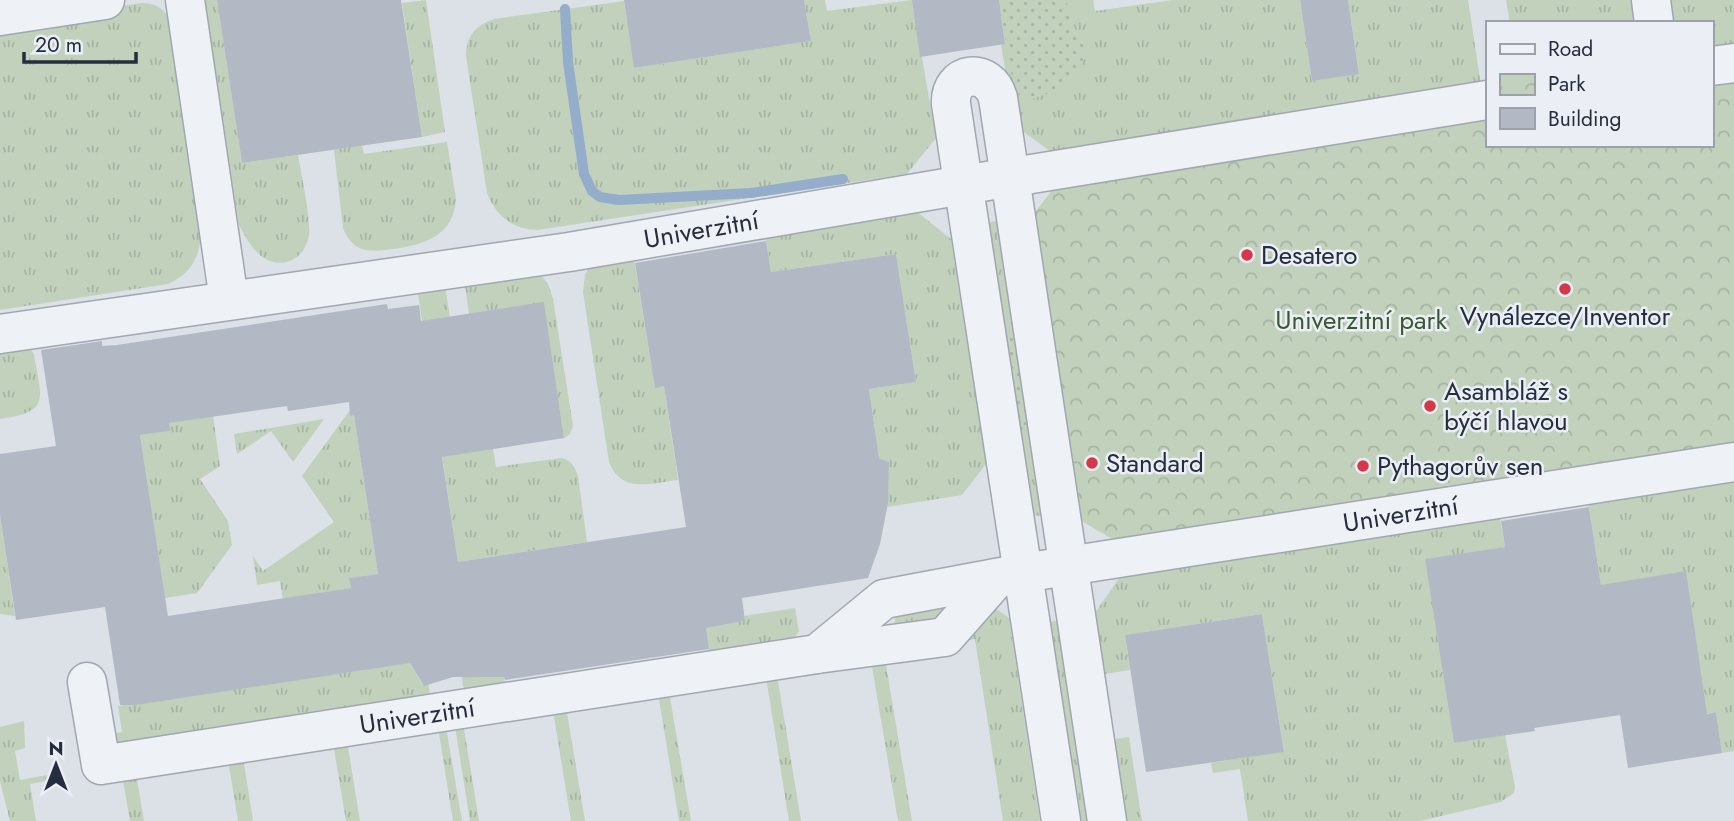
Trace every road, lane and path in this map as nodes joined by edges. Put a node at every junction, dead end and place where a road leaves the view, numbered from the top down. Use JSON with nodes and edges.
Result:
{"nodes":[{"id":1,"x":105,"y":0,"type":"edge"},
{"id":2,"x":185,"y":0,"type":"edge"},
{"id":3,"x":1651,"y":0,"type":"edge"},
{"id":4,"x":0,"y":16,"type":"edge"},
{"id":5,"x":1654,"y":21,"type":"edge"},
{"id":6,"x":1734,"y":63,"type":"edge"},
{"id":7,"x":1713,"y":66,"type":"edge"},
{"id":8,"x":1486,"y":100,"type":"edge"},
{"id":9,"x":1009,"y":177,"type":"junction"},
{"id":10,"x":963,"y":184,"type":"junction"},
{"id":11,"x":229,"y":300,"type":"junction"},
{"id":12,"x":0,"y":334,"type":"edge"},
{"id":13,"x":1734,"y":462,"type":"edge"},
{"id":14,"x":1069,"y":568,"type":"junction"},
{"id":15,"x":1007,"y":576,"type":"junction"},
{"id":16,"x":88,"y":682,"type":"dead end"},
{"id":17,"x":1060,"y":821,"type":"edge"},
{"id":18,"x":1107,"y":821,"type":"edge"}],
"edges":[{"from":1,"to":4,"type":"street"},
{"from":2,"to":11,"type":"street"},
{"from":3,"to":5,"type":"street"},
{"from":6,"to":7,"type":"street"},
{"from":8,"to":9,"type":"street","name":"Univerzitní"},
{"from":9,"to":10,"type":"street","name":"Univerzitní"},
{"from":9,"to":10,"type":"street"},
{"from":9,"to":14,"type":"street"},
{"from":10,"to":11,"type":"street","name":"Univerzitní"},
{"from":10,"to":15,"type":"street"},
{"from":11,"to":12,"type":"street","name":"Univerzitní"},
{"from":13,"to":14,"type":"street","name":"Univerzitní"},
{"from":14,"to":15,"type":"street","name":"Univerzitní"},
{"from":14,"to":18,"type":"street"},
{"from":15,"to":16,"type":"street","name":"Univerzitní"},
{"from":15,"to":17,"type":"street"}]}
